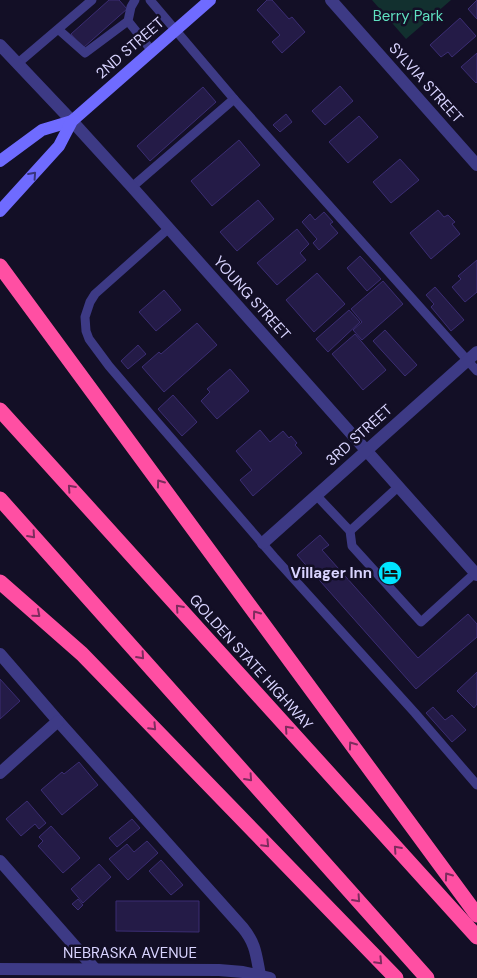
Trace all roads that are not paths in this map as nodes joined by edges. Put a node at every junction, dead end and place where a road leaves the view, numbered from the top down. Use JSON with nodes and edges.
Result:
{"nodes":[{"id":1,"x":92,"y":0,"type":"edge"},
{"id":2,"x":135,"y":0,"type":"edge"},
{"id":3,"x":150,"y":0,"type":"edge"},
{"id":4,"x":210,"y":0,"type":"edge"},
{"id":5,"x":331,"y":0,"type":"edge"},
{"id":6,"x":128,"y":21,"type":"junction"},
{"id":7,"x":59,"y":30,"type":"junction"},
{"id":8,"x":175,"y":30,"type":"junction"},
{"id":9,"x":0,"y":45,"type":"edge"},
{"id":10,"x":152,"y":51,"type":"junction"},
{"id":11,"x":17,"y":64,"type":"junction"},
{"id":12,"x":234,"y":99,"type":"junction"},
{"id":13,"x":72,"y":120,"type":"junction"},
{"id":14,"x":0,"y":162,"type":"edge"},
{"id":15,"x":477,"y":165,"type":"edge"},
{"id":16,"x":132,"y":187,"type":"junction"},
{"id":17,"x":0,"y":211,"type":"edge"},
{"id":18,"x":168,"y":229,"type":"junction"},
{"id":19,"x":0,"y":266,"type":"edge"},
{"id":20,"x":472,"y":356,"type":"edge"},
{"id":21,"x":477,"y":371,"type":"edge"},
{"id":22,"x":0,"y":410,"type":"edge"},
{"id":23,"x":367,"y":450,"type":"junction"},
{"id":24,"x":398,"y":487,"type":"junction"},
{"id":25,"x":316,"y":495,"type":"junction"},
{"id":26,"x":0,"y":499,"type":"edge"},
{"id":27,"x":350,"y":531,"type":"junction"},
{"id":28,"x":263,"y":542,"type":"junction"},
{"id":29,"x":476,"y":574,"type":"edge"},
{"id":30,"x":0,"y":582,"type":"edge"},
{"id":31,"x":0,"y":654,"type":"edge"},
{"id":32,"x":58,"y":721,"type":"junction"},
{"id":33,"x":0,"y":772,"type":"edge"},
{"id":34,"x":477,"y":785,"type":"edge"},
{"id":35,"x":0,"y":861,"type":"edge"},
{"id":36,"x":477,"y":916,"type":"edge"},
{"id":37,"x":477,"y":938,"type":"edge"},
{"id":38,"x":0,"y":969,"type":"edge"},
{"id":39,"x":95,"y":969,"type":"junction"},
{"id":40,"x":265,"y":977,"type":"edge"},
{"id":41,"x":396,"y":978,"type":"edge"},
{"id":42,"x":428,"y":978,"type":"edge"}],
"edges":[{"from":1,"to":7,"type":"lane"},
{"from":2,"to":6,"type":"lane"},
{"from":3,"to":8,"type":"lane"},
{"from":4,"to":8,"type":"main road","name":"2ND STREET"},
{"from":5,"to":15,"type":"street","name":"SYLVIA STREET"},
{"from":6,"to":7,"type":"lane"},
{"from":6,"to":10,"type":"lane"},
{"from":7,"to":11,"type":"lane"},
{"from":8,"to":10,"type":"main road","name":"2ND STREET"},
{"from":8,"to":12,"type":"lane"},
{"from":9,"to":11,"type":"street","name":"YOUNG STREET"},
{"from":10,"to":13,"type":"main road","name":"2ND STREET"},
{"from":11,"to":13,"type":"street","name":"YOUNG STREET"},
{"from":12,"to":16,"type":"lane"},
{"from":12,"to":20,"type":"lane"},
{"from":13,"to":14,"type":"main road","name":"2ND STREET"},
{"from":13,"to":16,"type":"street","name":"YOUNG STREET"},
{"from":17,"to":13,"type":"main road","name":"2ND STREET","one_way":true},
{"from":16,"to":18,"type":"street","name":"YOUNG STREET"},
{"from":18,"to":23,"type":"street","name":"YOUNG STREET"},
{"from":18,"to":28,"type":"lane"},
{"from":36,"to":19,"type":"highway","one_way":true},
{"from":20,"to":21,"type":"lane"},
{"from":20,"to":23,"type":"street","name":"3RD STREET"},
{"from":37,"to":22,"type":"highway","name":"GOLDEN STATE HIGHWAY","one_way":true},
{"from":23,"to":24,"type":"street","name":"YOUNG STREET"},
{"from":23,"to":25,"type":"street","name":"3RD STREET"},
{"from":24,"to":27,"type":"lane"},
{"from":24,"to":29,"type":"street","name":"YOUNG STREET"},
{"from":25,"to":27,"type":"lane"},
{"from":25,"to":28,"type":"street","name":"3RD STREET"},
{"from":26,"to":42,"type":"highway","one_way":true},
{"from":27,"to":29,"type":"lane"},
{"from":28,"to":34,"type":"lane"},
{"from":30,"to":41,"type":"highway","one_way":true},
{"from":31,"to":32,"type":"street"},
{"from":32,"to":33,"type":"street"},
{"from":32,"to":40,"type":"street"},
{"from":35,"to":39,"type":"street"},
{"from":38,"to":39,"type":"street","name":"NEBRASKA AVENUE"},
{"from":39,"to":40,"type":"street","name":"NEBRASKA AVENUE"}]}
